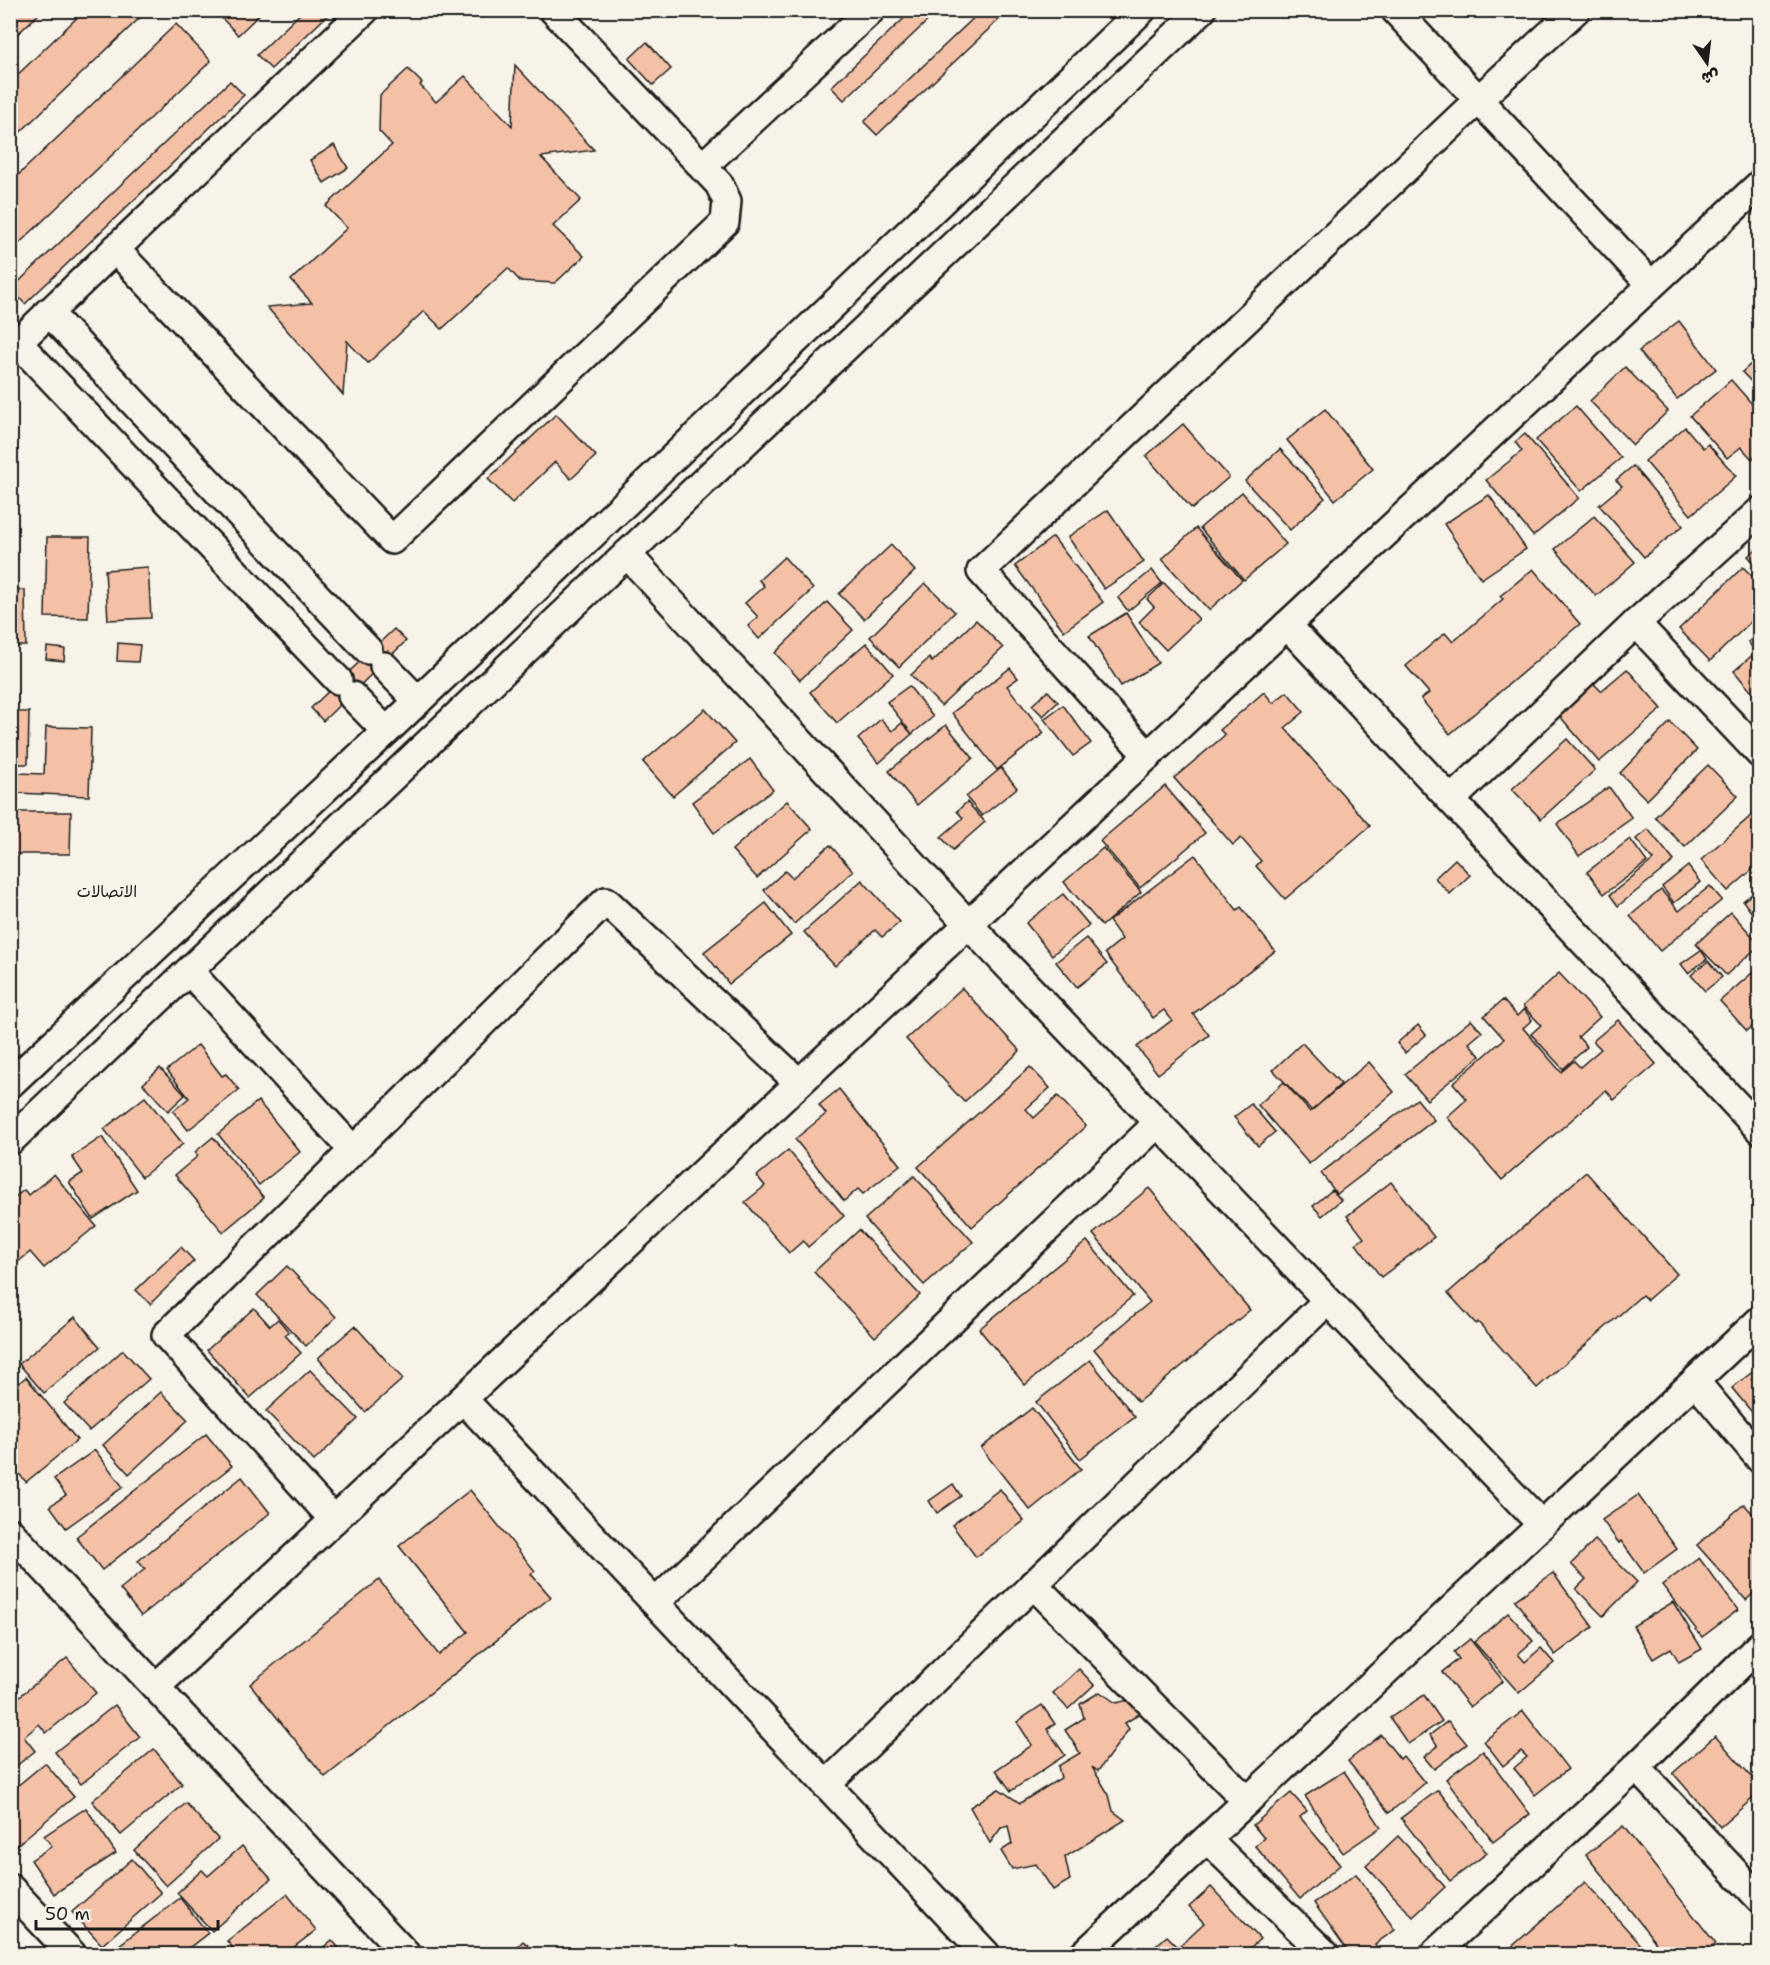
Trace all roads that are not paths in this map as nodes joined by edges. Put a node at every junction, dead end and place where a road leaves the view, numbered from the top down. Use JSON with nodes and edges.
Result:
{"nodes":[{"id":1,"x":365,"y":10,"type":"edge"},
{"id":2,"x":553,"y":10,"type":"edge"},
{"id":3,"x":871,"y":10,"type":"edge"},
{"id":4,"x":1142,"y":10,"type":"edge"},
{"id":5,"x":1202,"y":10,"type":"edge"},
{"id":6,"x":1395,"y":10,"type":"edge"},
{"id":7,"x":1576,"y":10,"type":"edge"},
{"id":8,"x":1478,"y":100,"type":"junction"},
{"id":9,"x":702,"y":167,"type":"junction"},
{"id":10,"x":1760,"y":184,"type":"edge"},
{"id":11,"x":115,"y":249,"type":"junction"},
{"id":12,"x":1651,"y":285,"type":"junction"},
{"id":13,"x":48,"y":312,"type":"junction"},
{"id":14,"x":14,"y":347,"type":"edge"},
{"id":15,"x":1760,"y":511,"type":"edge"},
{"id":16,"x":627,"y":554,"type":"junction"},
{"id":17,"x":1636,"y":623,"type":"junction"},
{"id":18,"x":1287,"y":625,"type":"junction"},
{"id":19,"x":418,"y":700,"type":"junction"},
{"id":20,"x":386,"y":731,"type":"junction"},
{"id":21,"x":1760,"y":753,"type":"edge"},
{"id":22,"x":1148,"y":756,"type":"junction"},
{"id":23,"x":1450,"y":800,"type":"junction"},
{"id":24,"x":968,"y":924,"type":"junction"},
{"id":25,"x":189,"y":971,"type":"junction"},
{"id":26,"x":10,"y":1083,"type":"edge"},
{"id":27,"x":799,"y":1083,"type":"junction"},
{"id":28,"x":1158,"y":1123,"type":"junction"},
{"id":29,"x":1760,"y":1130,"type":"edge"},
{"id":30,"x":10,"y":1141,"type":"edge"},
{"id":31,"x":353,"y":1150,"type":"junction"},
{"id":32,"x":1327,"y":1301,"type":"junction"},
{"id":33,"x":1760,"y":1320,"type":"edge"},
{"id":34,"x":1695,"y":1381,"type":"junction"},
{"id":35,"x":463,"y":1399,"type":"junction"},
{"id":36,"x":1760,"y":1459,"type":"edge"},
{"id":37,"x":334,"y":1520,"type":"junction"},
{"id":38,"x":1542,"y":1525,"type":"junction"},
{"id":39,"x":10,"y":1532,"type":"edge"},
{"id":40,"x":1034,"y":1584,"type":"junction"},
{"id":41,"x":655,"y":1603,"type":"junction"},
{"id":42,"x":1760,"y":1645,"type":"edge"},
{"id":43,"x":156,"y":1687,"type":"junction"},
{"id":44,"x":1636,"y":1767,"type":"junction"},
{"id":45,"x":826,"y":1785,"type":"junction"},
{"id":46,"x":1247,"y":1801,"type":"junction"},
{"id":47,"x":1207,"y":1839,"type":"junction"},
{"id":48,"x":10,"y":1888,"type":"edge"},
{"id":49,"x":1760,"y":1899,"type":"edge"},
{"id":50,"x":72,"y":1954,"type":"edge"},
{"id":51,"x":406,"y":1954,"type":"edge"},
{"id":52,"x":986,"y":1954,"type":"edge"},
{"id":53,"x":1084,"y":1954,"type":"edge"},
{"id":54,"x":1324,"y":1954,"type":"edge"},
{"id":55,"x":1434,"y":1954,"type":"edge"}],
"edges":[{"from":1,"to":11,"type":"street"},
{"from":2,"to":9,"type":"street"},
{"from":3,"to":9,"type":"street"},
{"from":4,"to":19,"type":"street"},
{"from":5,"to":16,"type":"street"},
{"from":6,"to":8,"type":"street"},
{"from":7,"to":8,"type":"street"},
{"from":8,"to":12,"type":"street"},
{"from":8,"to":22,"type":"street"},
{"from":9,"to":11,"type":"street"},
{"from":10,"to":12,"type":"street"},
{"from":11,"to":13,"type":"street"},
{"from":12,"to":18,"type":"street"},
{"from":13,"to":14,"type":"street"},
{"from":13,"to":19,"type":"street"},
{"from":14,"to":20,"type":"street"},
{"from":15,"to":17,"type":"street"},
{"from":16,"to":24,"type":"street"},
{"from":16,"to":25,"type":"street"},
{"from":17,"to":21,"type":"street"},
{"from":17,"to":23,"type":"street"},
{"from":18,"to":22,"type":"street"},
{"from":18,"to":23,"type":"street"},
{"from":19,"to":20,"type":"street"},
{"from":20,"to":26,"type":"street"},
{"from":22,"to":24,"type":"street"},
{"from":23,"to":29,"type":"street"},
{"from":24,"to":27,"type":"street"},
{"from":24,"to":28,"type":"street"},
{"from":25,"to":30,"type":"street"},
{"from":25,"to":31,"type":"street"},
{"from":27,"to":31,"type":"street"},
{"from":27,"to":35,"type":"street"},
{"from":28,"to":32,"type":"street"},
{"from":28,"to":41,"type":"street"},
{"from":31,"to":37,"type":"street"},
{"from":32,"to":38,"type":"street"},
{"from":32,"to":40,"type":"street"},
{"from":33,"to":34,"type":"street"},
{"from":34,"to":36,"type":"street"},
{"from":34,"to":38,"type":"street"},
{"from":35,"to":37,"type":"street"},
{"from":35,"to":41,"type":"street"},
{"from":37,"to":43,"type":"street"},
{"from":38,"to":46,"type":"street"},
{"from":39,"to":43,"type":"street"},
{"from":40,"to":45,"type":"street"},
{"from":40,"to":46,"type":"street"},
{"from":41,"to":45,"type":"street"},
{"from":42,"to":44,"type":"street"},
{"from":43,"to":51,"type":"street"},
{"from":44,"to":49,"type":"street"},
{"from":44,"to":55,"type":"street"},
{"from":45,"to":52,"type":"street"},
{"from":46,"to":47,"type":"street"},
{"from":47,"to":53,"type":"street"},
{"from":47,"to":54,"type":"street"},
{"from":48,"to":50,"type":"street"}]}
